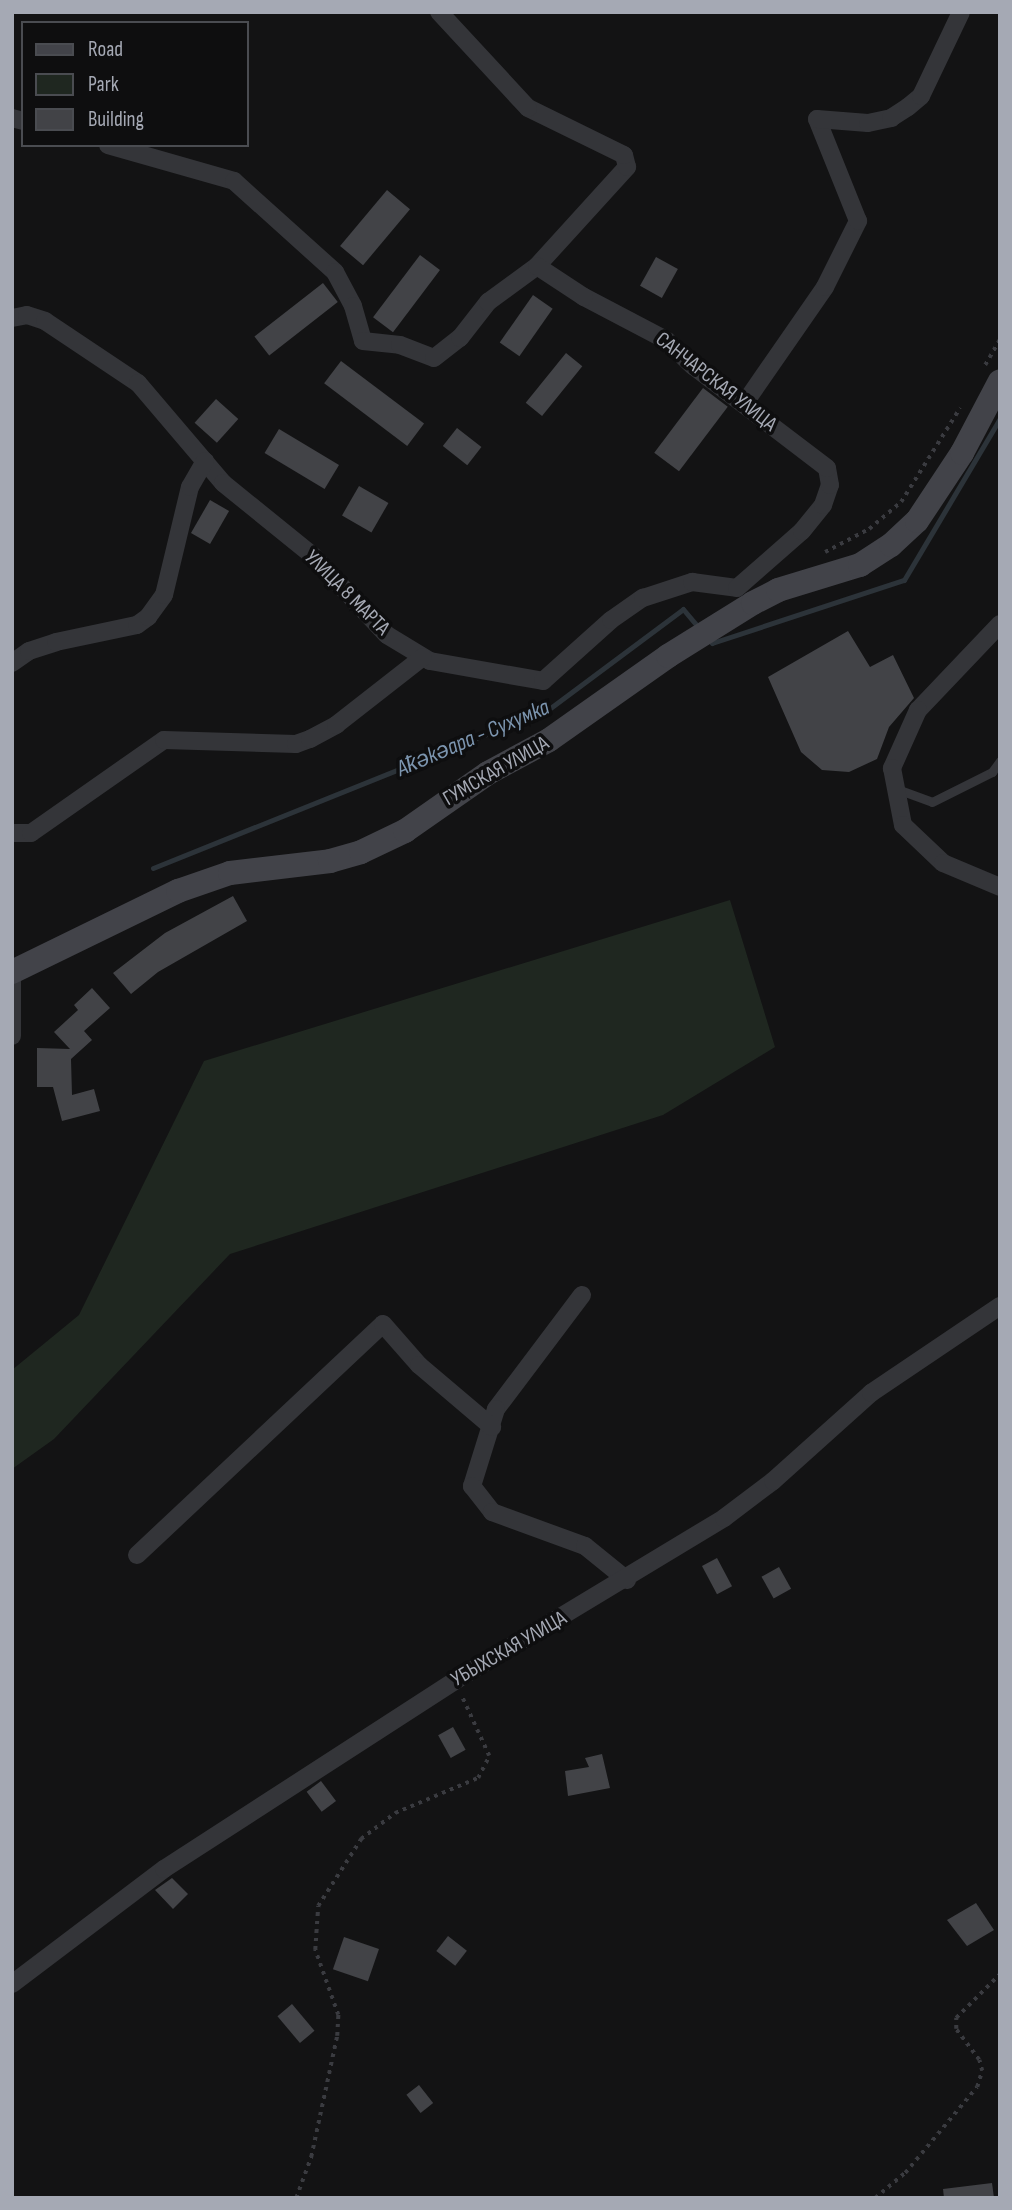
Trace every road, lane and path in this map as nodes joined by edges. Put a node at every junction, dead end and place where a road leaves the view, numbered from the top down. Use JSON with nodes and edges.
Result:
{"nodes":[{"id":1,"x":439,"y":12,"type":"edge"},
{"id":2,"x":961,"y":12,"type":"edge"},
{"id":3,"x":115,"y":147,"type":"edge"},
{"id":4,"x":537,"y":266,"type":"junction"},
{"id":5,"x":12,"y":318,"type":"edge"},
{"id":6,"x":1000,"y":339,"type":"edge"},
{"id":7,"x":990,"y":377,"type":"edge"},
{"id":8,"x":744,"y":404,"type":"junction"},
{"id":9,"x":961,"y":407,"type":"dead end"},
{"id":10,"x":205,"y":461,"type":"junction"},
{"id":11,"x":813,"y":559,"type":"dead end"},
{"id":12,"x":765,"y":566,"type":"joint"},
{"id":13,"x":1000,"y":624,"type":"edge"},
{"id":14,"x":422,"y":657,"type":"junction"},
{"id":15,"x":12,"y":663,"type":"edge"},
{"id":16,"x":1000,"y":761,"type":"edge"},
{"id":17,"x":896,"y":789,"type":"junction"},
{"id":18,"x":12,"y":833,"type":"edge"},
{"id":19,"x":1000,"y":887,"type":"edge"},
{"id":20,"x":12,"y":972,"type":"edge"},
{"id":21,"x":12,"y":981,"type":"edge"},
{"id":22,"x":12,"y":1036,"type":"edge"},
{"id":23,"x":582,"y":1295,"type":"dead end"},
{"id":24,"x":1000,"y":1306,"type":"edge"},
{"id":25,"x":492,"y":1427,"type":"junction"},
{"id":26,"x":137,"y":1555,"type":"dead end"},
{"id":27,"x":626,"y":1580,"type":"junction"},
{"id":28,"x":459,"y":1678,"type":"junction"},
{"id":29,"x":1000,"y":1974,"type":"edge"},
{"id":30,"x":12,"y":1984,"type":"edge"},
{"id":31,"x":296,"y":2198,"type":"edge"},
{"id":32,"x":875,"y":2198,"type":"edge"}],
"edges":[{"from":1,"to":4,"type":"street"},
{"from":2,"to":8,"type":"street"},
{"from":3,"to":4,"type":"street"},
{"from":4,"to":8,"type":"street","name":"САНЧАРСКАЯ УЛИЦА"},
{"from":5,"to":10,"type":"street","name":"УЛИЦА 8 МАРТА"},
{"from":6,"to":7,"type":"path"},
{"from":7,"to":20,"type":"street","name":"ГУМСКАЯ УЛИЦА"},
{"from":8,"to":12,"type":"street","name":"САНЧАРСКАЯ УЛИЦА"},
{"from":9,"to":11,"type":"path"},
{"from":10,"to":14,"type":"street","name":"УЛИЦА 8 МАРТА"},
{"from":10,"to":15,"type":"street"},
{"from":12,"to":14,"type":"street","name":"УЛИЦА 8 МАРТА"},
{"from":13,"to":17,"type":"street"},
{"from":14,"to":18,"type":"street"},
{"from":16,"to":17,"type":"lane"},
{"from":17,"to":19,"type":"street"},
{"from":21,"to":22,"type":"street"},
{"from":23,"to":25,"type":"street"},
{"from":24,"to":27,"type":"street","name":"УБЫХСКАЯ УЛИЦА"},
{"from":25,"to":26,"type":"street"},
{"from":25,"to":27,"type":"street"},
{"from":27,"to":28,"type":"street","name":"УБЫХСКАЯ УЛИЦА"},
{"from":28,"to":30,"type":"street","name":"УБЫХСКАЯ УЛИЦА"},
{"from":28,"to":31,"type":"path"},
{"from":29,"to":32,"type":"path"}]}
